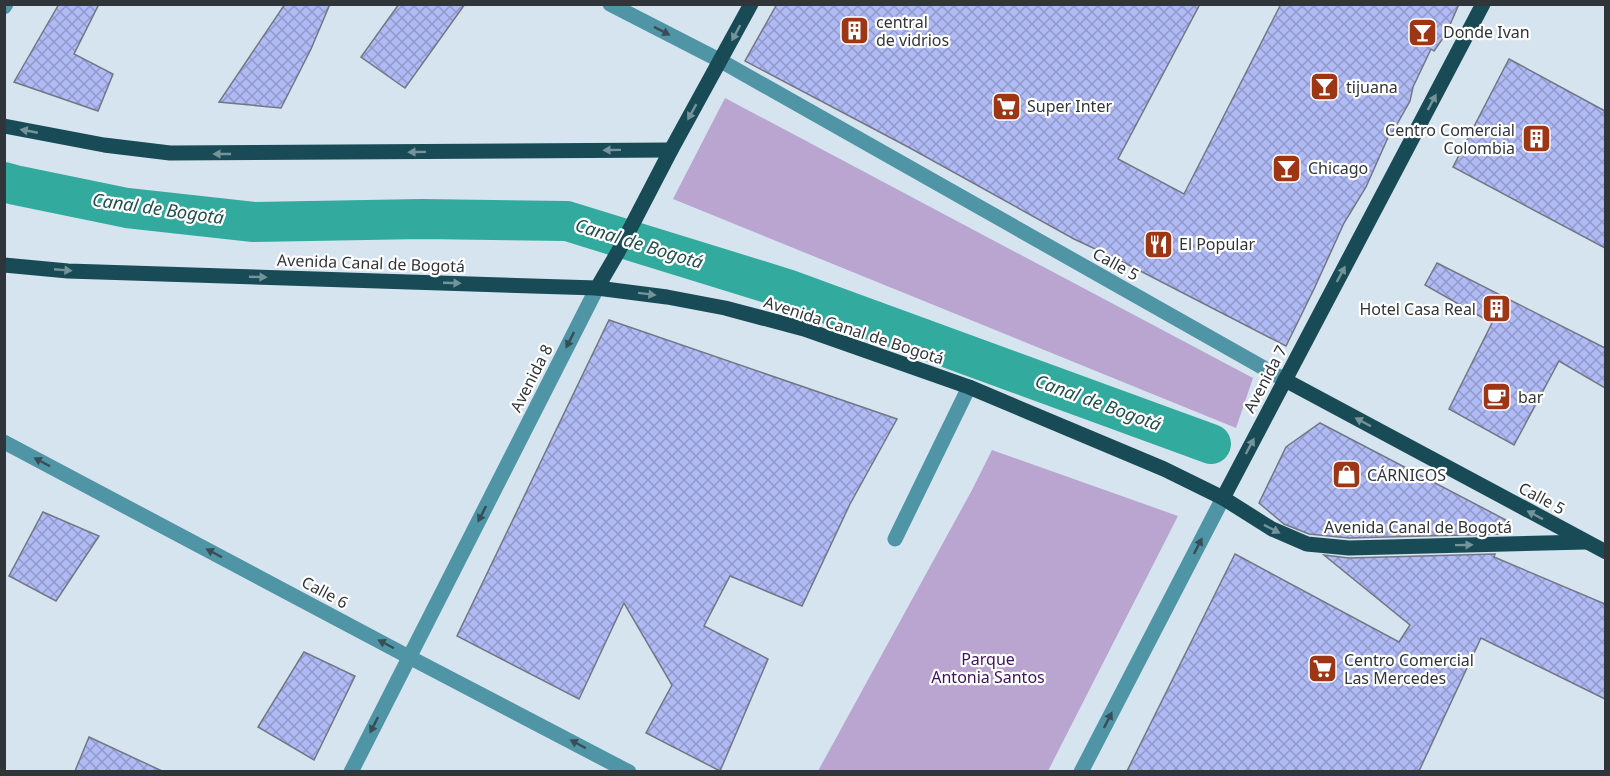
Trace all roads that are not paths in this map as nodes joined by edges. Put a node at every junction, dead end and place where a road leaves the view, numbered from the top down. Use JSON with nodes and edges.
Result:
{"nodes":[{"id":1,"x":610,"y":4,"type":"edge"},
{"id":2,"x":751,"y":4,"type":"edge"},
{"id":3,"x":1483,"y":4,"type":"edge"},
{"id":4,"x":720,"y":62,"type":"junction"},
{"id":5,"x":4,"y":126,"type":"edge"},
{"id":6,"x":671,"y":150,"type":"junction"},
{"id":7,"x":4,"y":265,"type":"edge"},
{"id":8,"x":597,"y":288,"type":"junction"},
{"id":9,"x":1285,"y":380,"type":"junction"},
{"id":10,"x":969,"y":387,"type":"junction"},
{"id":11,"x":4,"y":442,"type":"edge"},
{"id":12,"x":1222,"y":498,"type":"junction"},
{"id":13,"x":895,"y":539,"type":"dead end"},
{"id":14,"x":1586,"y":542,"type":"junction"},
{"id":15,"x":1605,"y":552,"type":"edge"},
{"id":16,"x":409,"y":657,"type":"junction"},
{"id":17,"x":351,"y":771,"type":"edge"},
{"id":18,"x":629,"y":771,"type":"edge"},
{"id":19,"x":1081,"y":771,"type":"edge"}],
"edges":[{"from":1,"to":4,"type":"street","name":"Calle 5","one_way":true},
{"from":2,"to":4,"type":"main road","name":"Avenida 8","one_way":true},
{"from":9,"to":3,"type":"main road","name":"Avenida 7","one_way":true},
{"from":4,"to":6,"type":"main road","name":"Avenida 8","one_way":true},
{"from":4,"to":9,"type":"street","name":"Calle 5"},
{"from":6,"to":5,"type":"main road","one_way":true},
{"from":6,"to":8,"type":"main road","name":"Avenida 8"},
{"from":7,"to":8,"type":"main road","name":"Avenida Canal de Bogotá","one_way":true},
{"from":8,"to":10,"type":"main road","name":"Avenida Canal de Bogotá","one_way":true},
{"from":8,"to":16,"type":"street","name":"Avenida 8","one_way":true},
{"from":12,"to":9,"type":"main road","name":"Avenida 7","one_way":true},
{"from":14,"to":9,"type":"main road","name":"Calle 5","one_way":true},
{"from":10,"to":12,"type":"main road","name":"Avenida Canal de Bogotá"},
{"from":10,"to":13,"type":"street"},
{"from":16,"to":11,"type":"street","name":"Calle 6","one_way":true},
{"from":12,"to":14,"type":"main road","name":"Avenida Canal de Bogotá","one_way":true},
{"from":19,"to":12,"type":"street","name":"Avenida 7","one_way":true},
{"from":14,"to":15,"type":"main road","name":"Calle 5"},
{"from":16,"to":17,"type":"street","name":"Avenida 8","one_way":true},
{"from":18,"to":16,"type":"street","name":"Calle 6","one_way":true}]}
